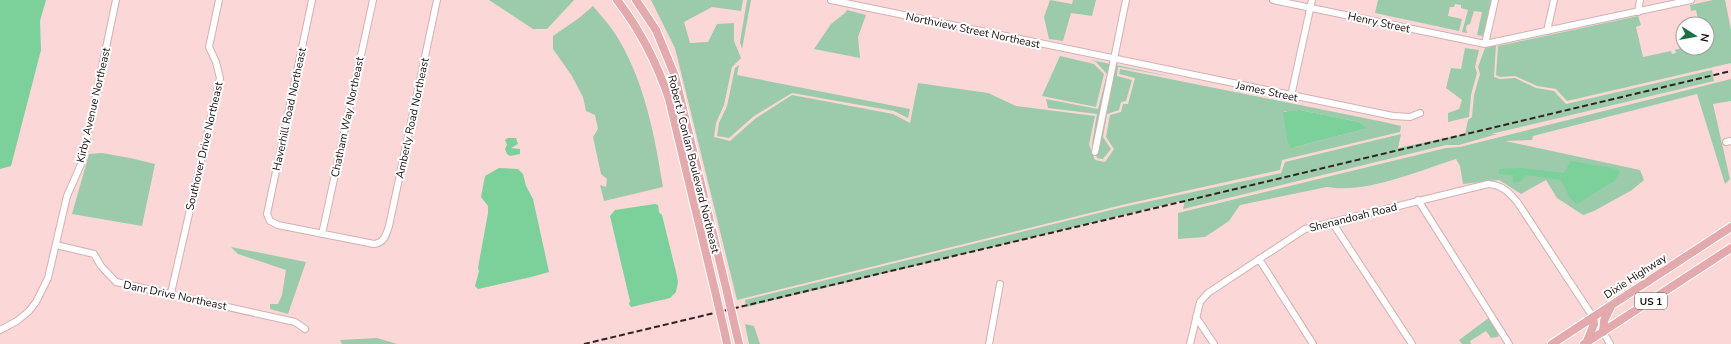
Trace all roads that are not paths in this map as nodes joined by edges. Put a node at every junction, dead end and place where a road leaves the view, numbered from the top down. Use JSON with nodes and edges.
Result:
{"nodes":[{"id":1,"x":116,"y":0,"type":"edge"},
{"id":2,"x":219,"y":0,"type":"edge"},
{"id":3,"x":312,"y":0,"type":"edge"},
{"id":4,"x":373,"y":0,"type":"edge"},
{"id":5,"x":437,"y":0,"type":"edge"},
{"id":6,"x":617,"y":0,"type":"edge"},
{"id":7,"x":636,"y":0,"type":"edge"},
{"id":8,"x":831,"y":0,"type":"edge"},
{"id":9,"x":1126,"y":0,"type":"edge"},
{"id":10,"x":1273,"y":0,"type":"edge"},
{"id":11,"x":1312,"y":0,"type":"edge"},
{"id":12,"x":1495,"y":0,"type":"edge"},
{"id":13,"x":1554,"y":0,"type":"edge"},
{"id":14,"x":1640,"y":0,"type":"edge"},
{"id":15,"x":1688,"y":0,"type":"edge"},
{"id":16,"x":1310,"y":8,"type":"junction"},
{"id":17,"x":1638,"y":12,"type":"junction"},
{"id":18,"x":1547,"y":31,"type":"junction"},
{"id":19,"x":1486,"y":44,"type":"junction"},
{"id":20,"x":1114,"y":60,"type":"junction"},
{"id":21,"x":1291,"y":96,"type":"junction"},
{"id":22,"x":1420,"y":113,"type":"dead end"},
{"id":23,"x":1095,"y":152,"type":"dead end"},
{"id":24,"x":1418,"y":200,"type":"junction"},
{"id":25,"x":1332,"y":222,"type":"junction"},
{"id":26,"x":1731,"y":227,"type":"edge"},
{"id":27,"x":322,"y":234,"type":"junction"},
{"id":28,"x":56,"y":245,"type":"junction"},
{"id":29,"x":1731,"y":248,"type":"edge"},
{"id":30,"x":1259,"y":259,"type":"junction"},
{"id":31,"x":1000,"y":284,"type":"dead end"},
{"id":32,"x":171,"y":293,"type":"junction"},
{"id":33,"x":1612,"y":305,"type":"junction"},
{"id":34,"x":1196,"y":317,"type":"junction"},
{"id":35,"x":1593,"y":318,"type":"junction"},
{"id":36,"x":305,"y":329,"type":"dead end"},
{"id":37,"x":0,"y":330,"type":"edge"},
{"id":38,"x":1603,"y":332,"type":"junction"},
{"id":39,"x":1586,"y":343,"type":"edge"},
{"id":40,"x":727,"y":344,"type":"edge"},
{"id":41,"x":739,"y":344,"type":"edge"},
{"id":42,"x":989,"y":344,"type":"edge"},
{"id":43,"x":1190,"y":344,"type":"edge"},
{"id":44,"x":1214,"y":344,"type":"edge"},
{"id":45,"x":1313,"y":344,"type":"edge"},
{"id":46,"x":1412,"y":344,"type":"edge"},
{"id":47,"x":1509,"y":344,"type":"edge"},
{"id":48,"x":1552,"y":344,"type":"edge"},
{"id":49,"x":1610,"y":344,"type":"edge"}],
"edges":[{"from":1,"to":28,"type":"street","name":"Kirby Avenue Northeast"},
{"from":2,"to":32,"type":"street","name":"Southover Drive Northeast"},
{"from":3,"to":27,"type":"street","name":"Haverhill Road Northeast"},
{"from":4,"to":27,"type":"street","name":"Chatham Way Northeast"},
{"from":5,"to":27,"type":"street","name":"Amberly Road Northeast"},
{"from":6,"to":40,"type":"main road","name":"Robert J Conlan Boulevard Northeast","bridge":true},
{"from":7,"to":41,"type":"main road","name":"Robert J Conlan Boulevard Northeast","bridge":true},
{"from":8,"to":20,"type":"street","name":"Northview Street Northeast"},
{"from":9,"to":20,"type":"street"},
{"from":10,"to":16,"type":"street","name":"Henry Street"},
{"from":11,"to":16,"type":"street"},
{"from":12,"to":19,"type":"street"},
{"from":13,"to":18,"type":"street"},
{"from":14,"to":17,"type":"street"},
{"from":15,"to":17,"type":"street"},
{"from":16,"to":19,"type":"street","name":"Henry Street"},
{"from":16,"to":21,"type":"street"},
{"from":17,"to":18,"type":"street"},
{"from":18,"to":19,"type":"street"},
{"from":20,"to":21,"type":"street","name":"James Street"},
{"from":20,"to":23,"type":"street"},
{"from":21,"to":22,"type":"street","name":"James Street"},
{"from":24,"to":25,"type":"street","name":"Shenandoah Road"},
{"from":24,"to":35,"type":"street","name":"Shenandoah Road"},
{"from":24,"to":47,"type":"street"},
{"from":25,"to":30,"type":"street","name":"Shenandoah Road"},
{"from":25,"to":46,"type":"street"},
{"from":26,"to":33,"type":"main road","name":"Dixie Highway","number":"US 1"},
{"from":28,"to":32,"type":"street","name":"Danr Drive Northeast"},
{"from":28,"to":37,"type":"street","name":"Kirby Avenue Northeast"},
{"from":29,"to":38,"type":"main road","number":"US 1"},
{"from":30,"to":34,"type":"street","name":"Shenandoah Road"},
{"from":30,"to":45,"type":"street"},
{"from":31,"to":42,"type":"street"},
{"from":32,"to":36,"type":"street","name":"Danr Drive Northeast"},
{"from":33,"to":35,"type":"main road","name":"Dixie Highway","number":"US 1"},
{"from":33,"to":38,"type":"main road"},
{"from":34,"to":43,"type":"street","name":"Shenandoah Road"},
{"from":34,"to":44,"type":"street"},
{"from":35,"to":39,"type":"main road"},
{"from":35,"to":48,"type":"main road","name":"Dixie Highway","number":"US 1"},
{"from":38,"to":39,"type":"main road","number":"US 1"},
{"from":38,"to":49,"type":"street"}]}
